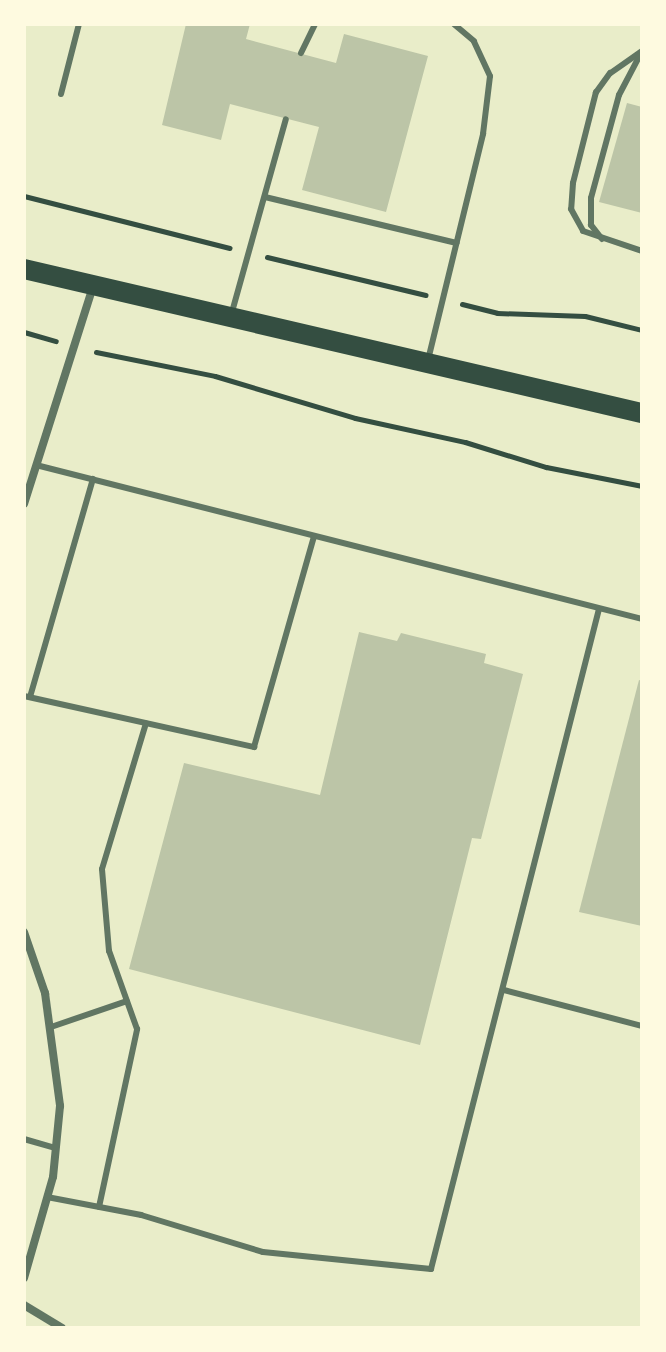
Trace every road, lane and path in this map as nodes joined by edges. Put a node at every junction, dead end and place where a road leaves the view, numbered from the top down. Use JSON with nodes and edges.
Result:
{"nodes":[{"id":1,"x":79,"y":24,"type":"edge"},
{"id":2,"x":315,"y":24,"type":"edge"},
{"id":3,"x":454,"y":24,"type":"edge"},
{"id":4,"x":642,"y":52,"type":"edge"},
{"id":5,"x":301,"y":53,"type":"dead end"},
{"id":6,"x":61,"y":94,"type":"dead end"},
{"id":7,"x":286,"y":119,"type":"dead end"},
{"id":8,"x":24,"y":196,"type":"edge"},
{"id":9,"x":265,"y":197,"type":"junction"},
{"id":10,"x":603,"y":240,"type":"junction"},
{"id":11,"x":457,"y":243,"type":"junction"},
{"id":12,"x":642,"y":251,"type":"edge"},
{"id":13,"x":249,"y":252,"type":"junction"},
{"id":14,"x":24,"y":269,"type":"edge"},
{"id":15,"x":93,"y":287,"type":"junction"},
{"id":16,"x":442,"y":299,"type":"junction"},
{"id":17,"x":230,"y":318,"type":"junction"},
{"id":18,"x":642,"y":330,"type":"edge"},
{"id":19,"x":125,"y":360,"type":"dead end"},
{"id":20,"x":427,"y":363,"type":"junction"},
{"id":21,"x":642,"y":413,"type":"edge"},
{"id":22,"x":36,"y":465,"type":"junction"},
{"id":23,"x":93,"y":479,"type":"junction"},
{"id":24,"x":642,"y":486,"type":"edge"},
{"id":25,"x":24,"y":504,"type":"edge"},
{"id":26,"x":314,"y":536,"type":"junction"},
{"id":27,"x":599,"y":609,"type":"junction"},
{"id":28,"x":642,"y":619,"type":"edge"},
{"id":29,"x":27,"y":697,"type":"edge"},
{"id":30,"x":146,"y":723,"type":"junction"},
{"id":31,"x":24,"y":932,"type":"edge"},
{"id":32,"x":504,"y":990,"type":"junction"},
{"id":33,"x":127,"y":1001,"type":"junction"},
{"id":34,"x":642,"y":1026,"type":"edge"},
{"id":35,"x":51,"y":1027,"type":"junction"},
{"id":36,"x":24,"y":1139,"type":"edge"},
{"id":37,"x":56,"y":1148,"type":"junction"},
{"id":38,"x":47,"y":1197,"type":"junction"},
{"id":39,"x":99,"y":1207,"type":"junction"},
{"id":40,"x":24,"y":1278,"type":"edge"},
{"id":41,"x":24,"y":1305,"type":"edge"},
{"id":42,"x":62,"y":1328,"type":"edge"}],
"edges":[{"from":1,"to":6,"type":"lane"},
{"from":2,"to":5,"type":"lane"},
{"from":3,"to":11,"type":"lane"},
{"from":4,"to":10,"type":"lane"},
{"from":4,"to":10,"type":"lane"},
{"from":7,"to":9,"type":"lane"},
{"from":8,"to":13,"type":"path"},
{"from":9,"to":11,"type":"lane"},
{"from":9,"to":13,"type":"lane"},
{"from":10,"to":12,"type":"lane"},
{"from":11,"to":16,"type":"lane"},
{"from":13,"to":16,"type":"path"},
{"from":13,"to":17,"type":"lane"},
{"from":14,"to":15,"type":"main road"},
{"from":15,"to":17,"type":"main road"},
{"from":15,"to":22,"type":"street"},
{"from":16,"to":18,"type":"path"},
{"from":16,"to":20,"type":"lane"},
{"from":17,"to":20,"type":"main road"},
{"from":19,"to":24,"type":"path"},
{"from":20,"to":21,"type":"main road"},
{"from":22,"to":23,"type":"lane"},
{"from":22,"to":25,"type":"street"},
{"from":23,"to":26,"type":"lane"},
{"from":23,"to":29,"type":"lane"},
{"from":26,"to":27,"type":"lane"},
{"from":26,"to":30,"type":"lane"},
{"from":27,"to":28,"type":"lane"},
{"from":27,"to":32,"type":"lane"},
{"from":29,"to":30,"type":"lane"},
{"from":30,"to":33,"type":"lane"},
{"from":31,"to":35,"type":"street"},
{"from":32,"to":34,"type":"lane"},
{"from":32,"to":39,"type":"lane"},
{"from":33,"to":35,"type":"lane"},
{"from":33,"to":39,"type":"lane"},
{"from":35,"to":37,"type":"street"},
{"from":36,"to":37,"type":"lane"},
{"from":37,"to":38,"type":"street"},
{"from":38,"to":39,"type":"lane"},
{"from":38,"to":40,"type":"street"},
{"from":41,"to":42,"type":"street"}]}
